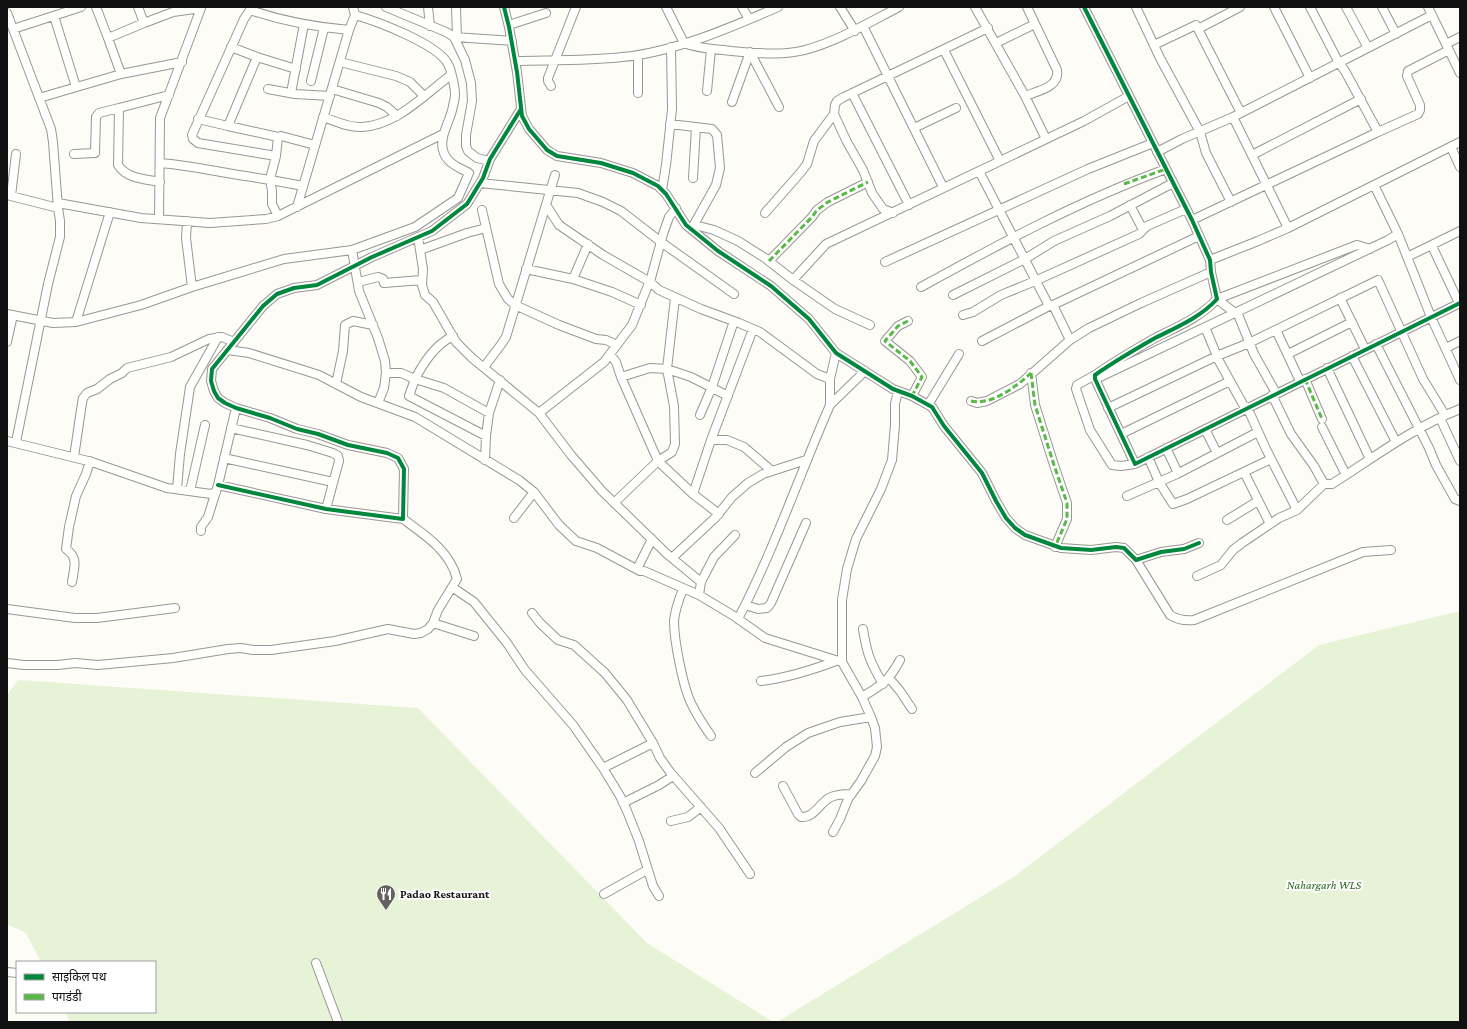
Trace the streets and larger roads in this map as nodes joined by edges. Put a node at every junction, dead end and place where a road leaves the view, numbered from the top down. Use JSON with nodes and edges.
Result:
{"nodes":[{"id":1,"x":81,"y":7,"type":"edge"},
{"id":2,"x":96,"y":7,"type":"edge"},
{"id":3,"x":138,"y":7,"type":"edge"},
{"id":4,"x":386,"y":7,"type":"edge"},
{"id":5,"x":428,"y":7,"type":"edge"},
{"id":6,"x":456,"y":7,"type":"edge"},
{"id":7,"x":504,"y":7,"type":"edge"},
{"id":8,"x":576,"y":7,"type":"edge"},
{"id":9,"x":666,"y":7,"type":"edge"},
{"id":10,"x":742,"y":7,"type":"edge"},
{"id":11,"x":778,"y":7,"type":"edge"},
{"id":12,"x":840,"y":7,"type":"edge"},
{"id":13,"x":899,"y":7,"type":"edge"},
{"id":14,"x":975,"y":7,"type":"edge"},
{"id":15,"x":1027,"y":7,"type":"edge"},
{"id":16,"x":1084,"y":7,"type":"edge"},
{"id":17,"x":1136,"y":7,"type":"edge"},
{"id":18,"x":1240,"y":7,"type":"edge"},
{"id":19,"x":1274,"y":7,"type":"edge"},
{"id":20,"x":1310,"y":7,"type":"edge"},
{"id":21,"x":1346,"y":7,"type":"edge"},
{"id":22,"x":1382,"y":7,"type":"edge"},
{"id":23,"x":1428,"y":7,"type":"edge"},
{"id":24,"x":202,"y":8,"type":"edge"},
{"id":25,"x":250,"y":9,"type":"edge"},
{"id":26,"x":354,"y":10,"type":"edge"},
{"id":27,"x":398,"y":10,"type":"edge"},
{"id":28,"x":7,"y":13,"type":"edge"},
{"id":29,"x":546,"y":13,"type":"dead end"},
{"id":30,"x":1432,"y":15,"type":"junction"},
{"id":31,"x":54,"y":16,"type":"junction"},
{"id":32,"x":749,"y":20,"type":"junction"},
{"id":33,"x":144,"y":23,"type":"junction"},
{"id":34,"x":304,"y":24,"type":"junction"},
{"id":35,"x":1035,"y":24,"type":"junction"},
{"id":36,"x":509,"y":25,"type":"junction"},
{"id":37,"x":430,"y":26,"type":"junction"},
{"id":38,"x":863,"y":26,"type":"junction"},
{"id":39,"x":324,"y":28,"type":"junction"},
{"id":40,"x":988,"y":28,"type":"junction"},
{"id":41,"x":13,"y":29,"type":"junction"},
{"id":42,"x":1198,"y":29,"type":"junction"},
{"id":43,"x":349,"y":30,"type":"junction"},
{"id":44,"x":855,"y":31,"type":"junction"},
{"id":45,"x":1396,"y":34,"type":"junction"},
{"id":46,"x":455,"y":37,"type":"junction"},
{"id":47,"x":1460,"y":37,"type":"edge"},
{"id":48,"x":108,"y":38,"type":"junction"},
{"id":49,"x":512,"y":41,"type":"junction"},
{"id":50,"x":684,"y":43,"type":"junction"},
{"id":51,"x":996,"y":43,"type":"junction"},
{"id":52,"x":1154,"y":45,"type":"junction"},
{"id":53,"x":231,"y":47,"type":"junction"},
{"id":54,"x":671,"y":47,"type":"junction"},
{"id":55,"x":1447,"y":47,"type":"junction"},
{"id":56,"x":711,"y":48,"type":"junction"},
{"id":57,"x":1368,"y":48,"type":"junction"},
{"id":58,"x":944,"y":50,"type":"junction"},
{"id":59,"x":750,"y":52,"type":"junction"},
{"id":60,"x":638,"y":55,"type":"junction"},
{"id":61,"x":257,"y":57,"type":"junction"},
{"id":62,"x":554,"y":60,"type":"junction"},
{"id":63,"x":515,"y":61,"type":"junction"},
{"id":64,"x":182,"y":62,"type":"junction"},
{"id":65,"x":340,"y":62,"type":"junction"},
{"id":66,"x":1339,"y":63,"type":"junction"},
{"id":67,"x":296,"y":69,"type":"junction"},
{"id":68,"x":1460,"y":73,"type":"edge"},
{"id":69,"x":121,"y":74,"type":"junction"},
{"id":70,"x":451,"y":75,"type":"junction"},
{"id":71,"x":887,"y":77,"type":"junction"},
{"id":72,"x":1310,"y":78,"type":"junction"},
{"id":73,"x":311,"y":81,"type":"dead end"},
{"id":74,"x":551,"y":86,"type":"dead end"},
{"id":75,"x":76,"y":87,"type":"junction"},
{"id":76,"x":268,"y":89,"type":"dead end"},
{"id":77,"x":707,"y":91,"type":"dead end"},
{"id":78,"x":331,"y":92,"type":"junction"},
{"id":79,"x":291,"y":93,"type":"junction"},
{"id":80,"x":638,"y":93,"type":"dead end"},
{"id":81,"x":852,"y":93,"type":"junction"},
{"id":82,"x":169,"y":95,"type":"junction"},
{"id":83,"x":424,"y":96,"type":"junction"},
{"id":84,"x":1025,"y":96,"type":"junction"},
{"id":85,"x":1128,"y":96,"type":"junction"},
{"id":86,"x":39,"y":98,"type":"junction"},
{"id":87,"x":1361,"y":99,"type":"junction"},
{"id":88,"x":732,"y":102,"type":"dead end"},
{"id":89,"x":779,"y":107,"type":"dead end"},
{"id":90,"x":119,"y":108,"type":"junction"},
{"id":91,"x":956,"y":108,"type":"dead end"},
{"id":92,"x":521,"y":109,"type":"junction"},
{"id":93,"x":834,"y":114,"type":"junction"},
{"id":94,"x":1237,"y":115,"type":"junction"},
{"id":95,"x":397,"y":116,"type":"junction"},
{"id":96,"x":323,"y":117,"type":"junction"},
{"id":97,"x":198,"y":119,"type":"junction"},
{"id":98,"x":670,"y":124,"type":"junction"},
{"id":99,"x":228,"y":126,"type":"junction"},
{"id":100,"x":696,"y":127,"type":"junction"},
{"id":101,"x":914,"y":128,"type":"junction"},
{"id":102,"x":1200,"y":132,"type":"junction"},
{"id":103,"x":1378,"y":132,"type":"junction"},
{"id":104,"x":444,"y":134,"type":"junction"},
{"id":105,"x":278,"y":137,"type":"junction"},
{"id":106,"x":1046,"y":139,"type":"junction"},
{"id":107,"x":1460,"y":142,"type":"edge"},
{"id":108,"x":1153,"y":143,"type":"junction"},
{"id":109,"x":315,"y":145,"type":"junction"},
{"id":110,"x":1451,"y":147,"type":"junction"},
{"id":111,"x":1158,"y":152,"type":"junction"},
{"id":112,"x":16,"y":154,"type":"dead end"},
{"id":113,"x":74,"y":154,"type":"dead end"},
{"id":114,"x":1252,"y":155,"type":"junction"},
{"id":115,"x":276,"y":156,"type":"junction"},
{"id":116,"x":1000,"y":161,"type":"junction"},
{"id":117,"x":488,"y":162,"type":"junction"},
{"id":118,"x":160,"y":163,"type":"junction"},
{"id":119,"x":1460,"y":166,"type":"edge"},
{"id":120,"x":1166,"y":169,"type":"junction"},
{"id":121,"x":979,"y":171,"type":"junction"},
{"id":122,"x":555,"y":175,"type":"dead end"},
{"id":123,"x":693,"y":178,"type":"dead end"},
{"id":124,"x":270,"y":179,"type":"junction"},
{"id":125,"x":481,"y":181,"type":"junction"},
{"id":126,"x":160,"y":182,"type":"junction"},
{"id":127,"x":868,"y":182,"type":"junction"},
{"id":128,"x":1173,"y":183,"type":"junction"},
{"id":129,"x":1267,"y":185,"type":"junction"},
{"id":130,"x":1374,"y":185,"type":"junction"},
{"id":131,"x":303,"y":186,"type":"junction"},
{"id":132,"x":943,"y":187,"type":"junction"},
{"id":133,"x":549,"y":190,"type":"junction"},
{"id":134,"x":662,"y":190,"type":"junction"},
{"id":135,"x":9,"y":195,"type":"edge"},
{"id":136,"x":1231,"y":202,"type":"junction"},
{"id":137,"x":546,"y":205,"type":"junction"},
{"id":138,"x":909,"y":205,"type":"junction"},
{"id":139,"x":1130,"y":205,"type":"junction"},
{"id":140,"x":58,"y":206,"type":"junction"},
{"id":141,"x":297,"y":207,"type":"junction"},
{"id":142,"x":676,"y":208,"type":"junction"},
{"id":143,"x":1186,"y":209,"type":"junction"},
{"id":144,"x":482,"y":210,"type":"dead end"},
{"id":145,"x":1000,"y":210,"type":"junction"},
{"id":146,"x":110,"y":212,"type":"junction"},
{"id":147,"x":765,"y":213,"type":"dead end"},
{"id":148,"x":893,"y":213,"type":"junction"},
{"id":149,"x":278,"y":216,"type":"junction"},
{"id":150,"x":159,"y":219,"type":"junction"},
{"id":151,"x":1192,"y":220,"type":"junction"},
{"id":152,"x":187,"y":221,"type":"junction"},
{"id":153,"x":415,"y":227,"type":"junction"},
{"id":154,"x":693,"y":227,"type":"junction"},
{"id":155,"x":486,"y":228,"type":"junction"},
{"id":156,"x":1288,"y":228,"type":"junction"},
{"id":157,"x":1143,"y":230,"type":"junction"},
{"id":158,"x":1460,"y":231,"type":"edge"},
{"id":159,"x":1398,"y":234,"type":"junction"},
{"id":160,"x":420,"y":236,"type":"junction"},
{"id":161,"x":1013,"y":236,"type":"junction"},
{"id":162,"x":1199,"y":236,"type":"junction"},
{"id":163,"x":662,"y":238,"type":"junction"},
{"id":164,"x":588,"y":244,"type":"junction"},
{"id":165,"x":1432,"y":246,"type":"junction"},
{"id":166,"x":1370,"y":249,"type":"junction"},
{"id":167,"x":352,"y":250,"type":"junction"},
{"id":168,"x":420,"y":250,"type":"junction"},
{"id":169,"x":1407,"y":257,"type":"junction"},
{"id":170,"x":1025,"y":259,"type":"junction"},
{"id":171,"x":1210,"y":260,"type":"junction"},
{"id":172,"x":769,"y":261,"type":"junction"},
{"id":173,"x":885,"y":262,"type":"dead end"},
{"id":174,"x":355,"y":266,"type":"junction"},
{"id":175,"x":526,"y":269,"type":"junction"},
{"id":176,"x":1210,"y":272,"type":"junction"},
{"id":177,"x":573,"y":279,"type":"junction"},
{"id":178,"x":422,"y":280,"type":"junction"},
{"id":179,"x":793,"y":280,"type":"junction"},
{"id":180,"x":1035,"y":281,"type":"junction"},
{"id":181,"x":358,"y":282,"type":"junction"},
{"id":182,"x":650,"y":282,"type":"junction"},
{"id":183,"x":192,"y":287,"type":"junction"},
{"id":184,"x":921,"y":287,"type":"dead end"},
{"id":185,"x":734,"y":294,"type":"dead end"},
{"id":186,"x":953,"y":295,"type":"dead end"},
{"id":187,"x":675,"y":298,"type":"junction"},
{"id":188,"x":1340,"y":298,"type":"junction"},
{"id":189,"x":1217,"y":299,"type":"junction"},
{"id":190,"x":1460,"y":303,"type":"edge"},
{"id":191,"x":515,"y":305,"type":"junction"},
{"id":192,"x":641,"y":305,"type":"junction"},
{"id":193,"x":1051,"y":306,"type":"junction"},
{"id":194,"x":1236,"y":312,"type":"junction"},
{"id":195,"x":10,"y":315,"type":"edge"},
{"id":196,"x":963,"y":315,"type":"dead end"},
{"id":197,"x":1432,"y":317,"type":"junction"},
{"id":198,"x":40,"y":321,"type":"junction"},
{"id":199,"x":734,"y":321,"type":"junction"},
{"id":200,"x":908,"y":321,"type":"dead end"},
{"id":201,"x":76,"y":322,"type":"junction"},
{"id":202,"x":1352,"y":322,"type":"junction"},
{"id":203,"x":870,"y":324,"type":"dead end"},
{"id":204,"x":373,"y":325,"type":"junction"},
{"id":205,"x":1205,"y":327,"type":"junction"},
{"id":206,"x":753,"y":329,"type":"junction"},
{"id":207,"x":1276,"y":330,"type":"junction"},
{"id":208,"x":1401,"y":332,"type":"junction"},
{"id":209,"x":452,"y":336,"type":"junction"},
{"id":210,"x":225,"y":339,"type":"junction"},
{"id":211,"x":1070,"y":340,"type":"junction"},
{"id":212,"x":982,"y":341,"type":"dead end"},
{"id":213,"x":1460,"y":341,"type":"edge"},
{"id":214,"x":7,"y":342,"type":"edge"},
{"id":215,"x":1249,"y":343,"type":"junction"},
{"id":216,"x":1376,"y":344,"type":"junction"},
{"id":217,"x":616,"y":346,"type":"junction"},
{"id":218,"x":1446,"y":348,"type":"junction"},
{"id":219,"x":1365,"y":349,"type":"junction"},
{"id":220,"x":228,"y":350,"type":"junction"},
{"id":221,"x":836,"y":352,"type":"junction"},
{"id":222,"x":610,"y":354,"type":"junction"},
{"id":223,"x":959,"y":354,"type":"dead end"},
{"id":224,"x":1288,"y":354,"type":"junction"},
{"id":225,"x":1217,"y":356,"type":"junction"},
{"id":226,"x":1352,"y":356,"type":"junction"},
{"id":227,"x":484,"y":367,"type":"junction"},
{"id":228,"x":1327,"y":368,"type":"junction"},
{"id":229,"x":667,"y":369,"type":"junction"},
{"id":230,"x":865,"y":371,"type":"junction"},
{"id":231,"x":386,"y":373,"type":"junction"},
{"id":232,"x":1031,"y":373,"type":"junction"},
{"id":233,"x":621,"y":377,"type":"junction"},
{"id":234,"x":1095,"y":377,"type":"junction"},
{"id":235,"x":415,"y":378,"type":"junction"},
{"id":236,"x":830,"y":379,"type":"junction"},
{"id":237,"x":500,"y":380,"type":"junction"},
{"id":238,"x":1303,"y":380,"type":"junction"},
{"id":239,"x":1460,"y":380,"type":"edge"},
{"id":240,"x":1230,"y":381,"type":"junction"},
{"id":241,"x":336,"y":384,"type":"junction"},
{"id":242,"x":712,"y":387,"type":"junction"},
{"id":243,"x":898,"y":391,"type":"junction"},
{"id":244,"x":1274,"y":394,"type":"junction"},
{"id":245,"x":728,"y":396,"type":"junction"},
{"id":246,"x":912,"y":396,"type":"junction"},
{"id":247,"x":971,"y":401,"type":"dead end"},
{"id":248,"x":378,"y":404,"type":"junction"},
{"id":249,"x":830,"y":405,"type":"junction"},
{"id":250,"x":928,"y":405,"type":"junction"},
{"id":251,"x":236,"y":408,"type":"junction"},
{"id":252,"x":1108,"y":408,"type":"junction"},
{"id":253,"x":1246,"y":408,"type":"junction"},
{"id":254,"x":1460,"y":410,"type":"edge"},
{"id":255,"x":489,"y":413,"type":"junction"},
{"id":256,"x":539,"y":413,"type":"junction"},
{"id":257,"x":700,"y":415,"type":"dead end"},
{"id":258,"x":1442,"y":417,"type":"junction"},
{"id":259,"x":205,"y":425,"type":"dead end"},
{"id":260,"x":231,"y":428,"type":"junction"},
{"id":261,"x":297,"y":429,"type":"junction"},
{"id":262,"x":1204,"y":429,"type":"junction"},
{"id":263,"x":1420,"y":430,"type":"junction"},
{"id":264,"x":1258,"y":432,"type":"junction"},
{"id":265,"x":1121,"y":434,"type":"junction"},
{"id":266,"x":486,"y":436,"type":"junction"},
{"id":267,"x":711,"y":440,"type":"junction"},
{"id":268,"x":7,"y":441,"type":"edge"},
{"id":269,"x":16,"y":442,"type":"junction"},
{"id":270,"x":295,"y":442,"type":"junction"},
{"id":271,"x":1396,"y":442,"type":"junction"},
{"id":272,"x":1166,"y":448,"type":"junction"},
{"id":273,"x":1217,"y":453,"type":"junction"},
{"id":274,"x":74,"y":457,"type":"junction"},
{"id":275,"x":1148,"y":457,"type":"junction"},
{"id":276,"x":224,"y":458,"type":"junction"},
{"id":277,"x":1271,"y":459,"type":"junction"},
{"id":278,"x":1370,"y":459,"type":"junction"},
{"id":279,"x":485,"y":460,"type":"junction"},
{"id":280,"x":806,"y":460,"type":"junction"},
{"id":281,"x":90,"y":461,"type":"junction"},
{"id":282,"x":658,"y":461,"type":"junction"},
{"id":283,"x":1460,"y":461,"type":"edge"},
{"id":284,"x":1135,"y":464,"type":"junction"},
{"id":285,"x":772,"y":471,"type":"junction"},
{"id":286,"x":1244,"y":472,"type":"junction"},
{"id":287,"x":1178,"y":473,"type":"junction"},
{"id":288,"x":1346,"y":475,"type":"junction"},
{"id":289,"x":333,"y":482,"type":"junction"},
{"id":290,"x":1159,"y":482,"type":"junction"},
{"id":291,"x":1324,"y":484,"type":"junction"},
{"id":292,"x":1460,"y":488,"type":"edge"},
{"id":293,"x":177,"y":489,"type":"junction"},
{"id":294,"x":217,"y":489,"type":"junction"},
{"id":295,"x":190,"y":491,"type":"junction"},
{"id":296,"x":534,"y":492,"type":"junction"},
{"id":297,"x":1452,"y":493,"type":"junction"},
{"id":298,"x":693,"y":494,"type":"junction"},
{"id":299,"x":1127,"y":496,"type":"dead end"},
{"id":300,"x":1258,"y":501,"type":"junction"},
{"id":301,"x":1460,"y":501,"type":"edge"},
{"id":302,"x":614,"y":503,"type":"junction"},
{"id":303,"x":326,"y":509,"type":"junction"},
{"id":304,"x":1296,"y":510,"type":"junction"},
{"id":305,"x":718,"y":514,"type":"junction"},
{"id":306,"x":514,"y":518,"type":"dead end"},
{"id":307,"x":403,"y":519,"type":"junction"},
{"id":308,"x":1227,"y":520,"type":"dead end"},
{"id":309,"x":806,"y":523,"type":"dead end"},
{"id":310,"x":1270,"y":524,"type":"junction"},
{"id":311,"x":201,"y":531,"type":"dead end"},
{"id":312,"x":735,"y":535,"type":"dead end"},
{"id":313,"x":652,"y":539,"type":"junction"},
{"id":314,"x":1199,"y":543,"type":"dead end"},
{"id":315,"x":1055,"y":547,"type":"junction"},
{"id":316,"x":1391,"y":550,"type":"dead end"},
{"id":317,"x":672,"y":558,"type":"junction"},
{"id":318,"x":1136,"y":560,"type":"junction"},
{"id":319,"x":636,"y":569,"type":"junction"},
{"id":320,"x":1197,"y":576,"type":"dead end"},
{"id":321,"x":72,"y":582,"type":"dead end"},
{"id":322,"x":701,"y":582,"type":"junction"},
{"id":323,"x":452,"y":587,"type":"junction"},
{"id":324,"x":683,"y":589,"type":"junction"},
{"id":325,"x":699,"y":596,"type":"junction"},
{"id":326,"x":745,"y":605,"type":"junction"},
{"id":327,"x":175,"y":608,"type":"dead end"},
{"id":328,"x":7,"y":609,"type":"edge"},
{"id":329,"x":532,"y":613,"type":"dead end"},
{"id":330,"x":738,"y":619,"type":"junction"},
{"id":331,"x":433,"y":623,"type":"junction"},
{"id":332,"x":863,"y":629,"type":"dead end"},
{"id":333,"x":474,"y":636,"type":"dead end"},
{"id":334,"x":900,"y":660,"type":"dead end"},
{"id":335,"x":839,"y":661,"type":"junction"},
{"id":336,"x":7,"y":663,"type":"edge"},
{"id":337,"x":889,"y":678,"type":"junction"},
{"id":338,"x":761,"y":681,"type":"dead end"},
{"id":339,"x":883,"y":684,"type":"junction"},
{"id":340,"x":862,"y":697,"type":"junction"},
{"id":341,"x":912,"y":709,"type":"dead end"},
{"id":342,"x":871,"y":717,"type":"junction"},
{"id":343,"x":710,"y":736,"type":"dead end"},
{"id":344,"x":653,"y":743,"type":"junction"},
{"id":345,"x":603,"y":768,"type":"junction"},
{"id":346,"x":755,"y":773,"type":"dead end"},
{"id":347,"x":673,"y":776,"type":"junction"},
{"id":348,"x":783,"y":786,"type":"dead end"},
{"id":349,"x":852,"y":794,"type":"junction"},
{"id":350,"x":623,"y":803,"type":"junction"},
{"id":351,"x":700,"y":807,"type":"junction"},
{"id":352,"x":671,"y":821,"type":"dead end"},
{"id":353,"x":833,"y":832,"type":"dead end"},
{"id":354,"x":647,"y":870,"type":"junction"},
{"id":355,"x":750,"y":874,"type":"dead end"},
{"id":356,"x":604,"y":894,"type":"dead end"},
{"id":357,"x":659,"y":896,"type":"dead end"},
{"id":358,"x":316,"y":963,"type":"dead end"},
{"id":359,"x":338,"y":1022,"type":"edge"}],
"edges":[{"from":1,"to":31,"type":"street"},
{"from":2,"to":48,"type":"street"},
{"from":3,"to":33,"type":"street"},
{"from":4,"to":27,"type":"street"},
{"from":5,"to":37,"type":"street"},
{"from":6,"to":46,"type":"street"},
{"from":7,"to":36,"type":"street"},
{"from":8,"to":62,"type":"street"},
{"from":9,"to":50,"type":"street"},
{"from":10,"to":32,"type":"street"},
{"from":11,"to":32,"type":"street"},
{"from":12,"to":44,"type":"street"},
{"from":13,"to":38,"type":"street"},
{"from":14,"to":40,"type":"street"},
{"from":15,"to":35,"type":"street"},
{"from":16,"to":85,"type":"street"},
{"from":17,"to":52,"type":"street"},
{"from":18,"to":42,"type":"street"},
{"from":19,"to":72,"type":"street"},
{"from":20,"to":66,"type":"street"},
{"from":21,"to":57,"type":"street"},
{"from":22,"to":45,"type":"street"},
{"from":23,"to":30,"type":"street"},
{"from":24,"to":33,"type":"street"},
{"from":24,"to":64,"type":"street"},
{"from":25,"to":34,"type":"street"},
{"from":25,"to":53,"type":"street"},
{"from":26,"to":43,"type":"street"},
{"from":26,"to":70,"type":"street"},
{"from":27,"to":37,"type":"street"},
{"from":28,"to":41,"type":"street"},
{"from":29,"to":36,"type":"street"},
{"from":30,"to":45,"type":"street"},
{"from":30,"to":55,"type":"street"},
{"from":31,"to":41,"type":"street"},
{"from":31,"to":75,"type":"street"},
{"from":32,"to":50,"type":"street"},
{"from":33,"to":48,"type":"street"},
{"from":34,"to":39,"type":"street"},
{"from":34,"to":67,"type":"street"},
{"from":35,"to":51,"type":"street"},
{"from":35,"to":84,"type":"street"},
{"from":36,"to":49,"type":"street"},
{"from":37,"to":46,"type":"street"},
{"from":38,"to":44,"type":"street"},
{"from":38,"to":71,"type":"street"},
{"from":39,"to":43,"type":"street"},
{"from":39,"to":73,"type":"street"},
{"from":40,"to":51,"type":"street"},
{"from":40,"to":58,"type":"street"},
{"from":41,"to":86,"type":"street"},
{"from":42,"to":52,"type":"street"},
{"from":42,"to":94,"type":"street"},
{"from":43,"to":65,"type":"street"},
{"from":44,"to":59,"type":"street"},
{"from":45,"to":57,"type":"street"},
{"from":46,"to":49,"type":"street"},
{"from":46,"to":117,"type":"street"},
{"from":47,"to":55,"type":"street"},
{"from":48,"to":69,"type":"street"},
{"from":49,"to":63,"type":"street"},
{"from":50,"to":54,"type":"street"},
{"from":50,"to":56,"type":"street"},
{"from":51,"to":84,"type":"street"},
{"from":52,"to":102,"type":"street"},
{"from":53,"to":61,"type":"street"},
{"from":53,"to":97,"type":"street"},
{"from":54,"to":60,"type":"street"},
{"from":54,"to":98,"type":"street"},
{"from":55,"to":68,"type":"street"},
{"from":55,"to":103,"type":"street"},
{"from":56,"to":59,"type":"street"},
{"from":56,"to":77,"type":"street"},
{"from":57,"to":66,"type":"street"},
{"from":58,"to":71,"type":"street"},
{"from":58,"to":116,"type":"street"},
{"from":59,"to":88,"type":"street"},
{"from":59,"to":89,"type":"street"},
{"from":60,"to":62,"type":"street"},
{"from":60,"to":80,"type":"street"},
{"from":61,"to":67,"type":"street"},
{"from":61,"to":99,"type":"street"},
{"from":62,"to":63,"type":"street"},
{"from":62,"to":74,"type":"street"},
{"from":63,"to":92,"type":"street"},
{"from":64,"to":69,"type":"street"},
{"from":64,"to":82,"type":"street"},
{"from":65,"to":78,"type":"street"},
{"from":65,"to":83,"type":"street"},
{"from":66,"to":72,"type":"street"},
{"from":66,"to":87,"type":"street"},
{"from":67,"to":79,"type":"street"},
{"from":69,"to":75,"type":"street"},
{"from":70,"to":83,"type":"street"},
{"from":70,"to":104,"type":"street"},
{"from":71,"to":81,"type":"street"},
{"from":71,"to":101,"type":"street"},
{"from":72,"to":94,"type":"street"},
{"from":75,"to":86,"type":"street"},
{"from":76,"to":79,"type":"street"},
{"from":78,"to":79,"type":"street"},
{"from":78,"to":95,"type":"street"},
{"from":78,"to":96,"type":"street"},
{"from":81,"to":93,"type":"street"},
{"from":81,"to":138,"type":"street"},
{"from":82,"to":90,"type":"street"},
{"from":82,"to":118,"type":"street"},
{"from":83,"to":95,"type":"street"},
{"from":84,"to":106,"type":"street"},
{"from":85,"to":106,"type":"street"},
{"from":85,"to":108,"type":"street"},
{"from":86,"to":140,"type":"street"},
{"from":87,"to":103,"type":"street"},
{"from":87,"to":114,"type":"street"},
{"from":90,"to":113,"type":"street"},
{"from":90,"to":126,"type":"street"},
{"from":91,"to":101,"type":"street"},
{"from":92,"to":117,"type":"street"},
{"from":92,"to":134,"type":"street"},
{"from":93,"to":127,"type":"street"},
{"from":93,"to":147,"type":"street"},
{"from":94,"to":102,"type":"street"},
{"from":94,"to":114,"type":"street"},
{"from":95,"to":96,"type":"street"},
{"from":96,"to":109,"type":"street"},
{"from":97,"to":99,"type":"street"},
{"from":97,"to":115,"type":"street"},
{"from":98,"to":100,"type":"street"},
{"from":98,"to":134,"type":"street"},
{"from":99,"to":105,"type":"street"},
{"from":100,"to":123,"type":"street"},
{"from":100,"to":154,"type":"street"},
{"from":101,"to":132,"type":"street"},
{"from":102,"to":111,"type":"street"},
{"from":102,"to":136,"type":"street"},
{"from":103,"to":129,"type":"street"},
{"from":104,"to":141,"type":"street"},
{"from":104,"to":153,"type":"street"},
{"from":105,"to":109,"type":"street"},
{"from":105,"to":115,"type":"street"},
{"from":106,"to":116,"type":"street"},
{"from":107,"to":110,"type":"street"},
{"from":108,"to":111,"type":"street"},
{"from":108,"to":145,"type":"street"},
{"from":109,"to":131,"type":"street"},
{"from":110,"to":119,"type":"street"},
{"from":110,"to":130,"type":"street"},
{"from":111,"to":120,"type":"street"},
{"from":112,"to":135,"type":"street"},
{"from":114,"to":129,"type":"street"},
{"from":115,"to":124,"type":"street"},
{"from":116,"to":121,"type":"street"},
{"from":117,"to":125,"type":"street"},
{"from":118,"to":124,"type":"street"},
{"from":118,"to":126,"type":"street"},
{"from":120,"to":128,"type":"street"},
{"from":120,"to":161,"type":"street"},
{"from":121,"to":132,"type":"street"},
{"from":121,"to":145,"type":"street"},
{"from":122,"to":133,"type":"street"},
{"from":124,"to":131,"type":"street"},
{"from":124,"to":149,"type":"street"},
{"from":125,"to":133,"type":"street"},
{"from":125,"to":160,"type":"street"},
{"from":126,"to":150,"type":"street"},
{"from":127,"to":148,"type":"street"},
{"from":127,"to":172,"type":"street"},
{"from":128,"to":139,"type":"street"},
{"from":128,"to":143,"type":"street"},
{"from":129,"to":136,"type":"street"},
{"from":129,"to":156,"type":"street"},
{"from":130,"to":156,"type":"street"},
{"from":130,"to":159,"type":"street"},
{"from":131,"to":141,"type":"street"},
{"from":132,"to":138,"type":"street"},
{"from":133,"to":137,"type":"street"},
{"from":133,"to":163,"type":"street"},
{"from":134,"to":142,"type":"street"},
{"from":135,"to":140,"type":"street"},
{"from":136,"to":151,"type":"street"},
{"from":137,"to":164,"type":"street"},
{"from":137,"to":175,"type":"street"},
{"from":138,"to":148,"type":"street"},
{"from":139,"to":157,"type":"street"},
{"from":139,"to":170,"type":"street"},
{"from":140,"to":146,"type":"street"},
{"from":140,"to":198,"type":"street"},
{"from":141,"to":149,"type":"street"},
{"from":142,"to":154,"type":"street"},
{"from":142,"to":163,"type":"street"},
{"from":143,"to":151,"type":"street"},
{"from":143,"to":157,"type":"street"},
{"from":144,"to":155,"type":"street"},
{"from":145,"to":161,"type":"street"},
{"from":145,"to":173,"type":"street"},
{"from":146,"to":150,"type":"street"},
{"from":146,"to":201,"type":"street"},
{"from":148,"to":179,"type":"street"},
{"from":149,"to":152,"type":"street"},
{"from":150,"to":152,"type":"street"},
{"from":151,"to":162,"type":"street"},
{"from":152,"to":183,"type":"street"},
{"from":153,"to":160,"type":"street"},
{"from":153,"to":167,"type":"street"},
{"from":154,"to":172,"type":"street"},
{"from":154,"to":221,"type":"street"},
{"from":155,"to":168,"type":"street"},
{"from":155,"to":191,"type":"street"},
{"from":156,"to":171,"type":"street"},
{"from":157,"to":180,"type":"street"},
{"from":158,"to":165,"type":"street"},
{"from":159,"to":166,"type":"street"},
{"from":159,"to":169,"type":"street"},
{"from":160,"to":168,"type":"street"},
{"from":160,"to":174,"type":"street"},
{"from":161,"to":170,"type":"street"},
{"from":161,"to":184,"type":"street"},
{"from":162,"to":171,"type":"street"},
{"from":162,"to":193,"type":"street"},
{"from":163,"to":182,"type":"street"},
{"from":163,"to":185,"type":"street"},
{"from":164,"to":177,"type":"street"},
{"from":164,"to":182,"type":"street"},
{"from":165,"to":169,"type":"street"},
{"from":165,"to":190,"type":"street"},
{"from":166,"to":189,"type":"street"},
{"from":166,"to":194,"type":"street"},
{"from":167,"to":174,"type":"street"},
{"from":167,"to":183,"type":"street"},
{"from":168,"to":178,"type":"street"},
{"from":169,"to":197,"type":"street"},
{"from":170,"to":180,"type":"street"},
{"from":170,"to":186,"type":"street"},
{"from":171,"to":176,"type":"street"},
{"from":172,"to":179,"type":"street"},
{"from":174,"to":181,"type":"street"},
{"from":174,"to":210,"type":"street"},
{"from":175,"to":177,"type":"street"},
{"from":175,"to":191,"type":"street"},
{"from":176,"to":189,"type":"street"},
{"from":176,"to":211,"type":"street"},
{"from":177,"to":192,"type":"street"},
{"from":178,"to":181,"type":"street"},
{"from":178,"to":209,"type":"street"},
{"from":179,"to":203,"type":"street"},
{"from":180,"to":193,"type":"street"},
{"from":180,"to":196,"type":"street"},
{"from":181,"to":204,"type":"street"},
{"from":182,"to":187,"type":"street"},
{"from":182,"to":192,"type":"street"},
{"from":183,"to":201,"type":"street"},
{"from":187,"to":199,"type":"street"},
{"from":187,"to":229,"type":"street"},
{"from":188,"to":202,"type":"street"},
{"from":188,"to":207,"type":"street"},
{"from":188,"to":208,"type":"street"},
{"from":189,"to":194,"type":"street"},
{"from":189,"to":234,"type":"street"},
{"from":190,"to":197,"type":"street"},
{"from":191,"to":217,"type":"street"},
{"from":191,"to":227,"type":"street"},
{"from":192,"to":217,"type":"street"},
{"from":193,"to":211,"type":"street"},
{"from":193,"to":212,"type":"street"},
{"from":194,"to":205,"type":"street"},
{"from":194,"to":215,"type":"street"},
{"from":195,"to":198,"type":"street"},
{"from":195,"to":214,"type":"street"},
{"from":197,"to":208,"type":"street"},
{"from":197,"to":218,"type":"street"},
{"from":198,"to":201,"type":"street"},
{"from":198,"to":269,"type":"street"},
{"from":199,"to":206,"type":"street"},
{"from":199,"to":242,"type":"street"},
{"from":200,"to":246,"type":"street"},
{"from":202,"to":219,"type":"street"},
{"from":202,"to":224,"type":"street"},
{"from":204,"to":231,"type":"street"},
{"from":204,"to":241,"type":"street"},
{"from":205,"to":225,"type":"street"},
{"from":205,"to":234,"type":"street"},
{"from":206,"to":236,"type":"street"},
{"from":206,"to":245,"type":"street"},
{"from":207,"to":215,"type":"street"},
{"from":207,"to":224,"type":"street"},
{"from":208,"to":216,"type":"street"},
{"from":208,"to":258,"type":"street"},
{"from":209,"to":227,"type":"street"},
{"from":209,"to":235,"type":"street"},
{"from":210,"to":220,"type":"street"},
{"from":210,"to":274,"type":"street"},
{"from":210,"to":293,"type":"street"},
{"from":211,"to":232,"type":"street"},
{"from":213,"to":218,"type":"street"},
{"from":215,"to":225,"type":"street"},
{"from":215,"to":244,"type":"street"},
{"from":216,"to":219,"type":"street"},
{"from":216,"to":263,"type":"street"},
{"from":217,"to":222,"type":"street"},
{"from":218,"to":239,"type":"street"},
{"from":219,"to":226,"type":"street"},
{"from":220,"to":241,"type":"street"},
{"from":220,"to":251,"type":"street"},
{"from":221,"to":230,"type":"street"},
{"from":221,"to":236,"type":"street"},
{"from":222,"to":233,"type":"street"},
{"from":222,"to":256,"type":"street"},
{"from":223,"to":250,"type":"street"},
{"from":224,"to":238,"type":"street"},
{"from":225,"to":240,"type":"street"},
{"from":225,"to":252,"type":"street"},
{"from":226,"to":228,"type":"street"},
{"from":226,"to":271,"type":"street"},
{"from":227,"to":237,"type":"street"},
{"from":228,"to":238,"type":"street"},
{"from":228,"to":278,"type":"street"},
{"from":229,"to":233,"type":"street"},
{"from":229,"to":242,"type":"street"},
{"from":229,"to":282,"type":"street"},
{"from":230,"to":243,"type":"street"},
{"from":230,"to":249,"type":"street"},
{"from":231,"to":235,"type":"street"},
{"from":231,"to":248,"type":"street"},
{"from":232,"to":247,"type":"street"},
{"from":232,"to":315,"type":"street"},
{"from":233,"to":282,"type":"street"},
{"from":234,"to":252,"type":"street"},
{"from":234,"to":284,"type":"street"},
{"from":235,"to":255,"type":"street"},
{"from":235,"to":266,"type":"street"},
{"from":236,"to":249,"type":"street"},
{"from":237,"to":255,"type":"street"},
{"from":237,"to":256,"type":"street"},
{"from":238,"to":244,"type":"street"},
{"from":238,"to":288,"type":"street"},
{"from":240,"to":253,"type":"street"},
{"from":240,"to":265,"type":"street"},
{"from":241,"to":248,"type":"street"},
{"from":242,"to":245,"type":"street"},
{"from":242,"to":257,"type":"street"},
{"from":243,"to":246,"type":"street"},
{"from":243,"to":335,"type":"street"},
{"from":244,"to":253,"type":"street"},
{"from":244,"to":291,"type":"street"},
{"from":245,"to":267,"type":"street"},
{"from":246,"to":250,"type":"street"},
{"from":248,"to":279,"type":"street"},
{"from":249,"to":280,"type":"street"},
{"from":250,"to":315,"type":"street"},
{"from":251,"to":260,"type":"street"},
{"from":251,"to":261,"type":"street"},
{"from":252,"to":265,"type":"street"},
{"from":253,"to":262,"type":"street"},
{"from":253,"to":264,"type":"street"},
{"from":254,"to":258,"type":"street"},
{"from":255,"to":266,"type":"street"},
{"from":256,"to":302,"type":"street"},
{"from":258,"to":263,"type":"street"},
{"from":258,"to":283,"type":"street"},
{"from":259,"to":295,"type":"street"},
{"from":260,"to":270,"type":"street"},
{"from":260,"to":276,"type":"street"},
{"from":261,"to":270,"type":"street"},
{"from":261,"to":307,"type":"street"},
{"from":262,"to":272,"type":"street"},
{"from":262,"to":273,"type":"street"},
{"from":263,"to":271,"type":"street"},
{"from":263,"to":297,"type":"street"},
{"from":264,"to":273,"type":"street"},
{"from":264,"to":277,"type":"street"},
{"from":265,"to":284,"type":"street"},
{"from":266,"to":279,"type":"street"},
{"from":267,"to":285,"type":"street"},
{"from":267,"to":298,"type":"street"},
{"from":268,"to":269,"type":"street"},
{"from":269,"to":274,"type":"street"},
{"from":270,"to":289,"type":"street"},
{"from":271,"to":278,"type":"street"},
{"from":272,"to":275,"type":"street"},
{"from":272,"to":287,"type":"street"},
{"from":273,"to":287,"type":"street"},
{"from":274,"to":281,"type":"street"},
{"from":275,"to":284,"type":"street"},
{"from":275,"to":290,"type":"street"},
{"from":276,"to":289,"type":"street"},
{"from":276,"to":294,"type":"street"},
{"from":277,"to":286,"type":"street"},
{"from":277,"to":304,"type":"street"},
{"from":278,"to":288,"type":"street"},
{"from":279,"to":296,"type":"street"},
{"from":280,"to":285,"type":"street"},
{"from":280,"to":326,"type":"street"},
{"from":281,"to":293,"type":"street"},
{"from":281,"to":321,"type":"street"},
{"from":282,"to":298,"type":"street"},
{"from":282,"to":302,"type":"street"},
{"from":285,"to":305,"type":"street"},
{"from":286,"to":290,"type":"street"},
{"from":286,"to":300,"type":"street"},
{"from":287,"to":290,"type":"street"},
{"from":288,"to":291,"type":"street"},
{"from":289,"to":303,"type":"street"},
{"from":290,"to":299,"type":"street"},
{"from":291,"to":304,"type":"street"},
{"from":292,"to":297,"type":"street"},
{"from":293,"to":295,"type":"street"},
{"from":294,"to":295,"type":"street"},
{"from":294,"to":303,"type":"street"},
{"from":294,"to":311,"type":"street"},
{"from":296,"to":306,"type":"street"},
{"from":296,"to":319,"type":"street"},
{"from":297,"to":301,"type":"street"},
{"from":298,"to":305,"type":"street"},
{"from":300,"to":308,"type":"street"},
{"from":300,"to":310,"type":"street"},
{"from":302,"to":313,"type":"street"},
{"from":303,"to":307,"type":"street"},
{"from":304,"to":310,"type":"street"},
{"from":305,"to":317,"type":"street"},
{"from":307,"to":323,"type":"street"},
{"from":309,"to":326,"type":"street"},
{"from":310,"to":320,"type":"street"},
{"from":312,"to":322,"type":"street"},
{"from":313,"to":317,"type":"street"},
{"from":313,"to":319,"type":"street"},
{"from":314,"to":318,"type":"street"},
{"from":315,"to":318,"type":"street"},
{"from":316,"to":318,"type":"street"},
{"from":317,"to":322,"type":"street"},
{"from":319,"to":324,"type":"street"},
{"from":322,"to":325,"type":"street"},
{"from":323,"to":331,"type":"street"},
{"from":323,"to":345,"type":"street"},
{"from":324,"to":325,"type":"street"},
{"from":324,"to":343,"type":"street"},
{"from":325,"to":330,"type":"street"},
{"from":326,"to":330,"type":"street"},
{"from":327,"to":328,"type":"street"},
{"from":329,"to":344,"type":"street"},
{"from":330,"to":335,"type":"street"},
{"from":331,"to":333,"type":"street"},
{"from":331,"to":336,"type":"street"},
{"from":332,"to":339,"type":"street"},
{"from":334,"to":337,"type":"street"},
{"from":335,"to":338,"type":"street"},
{"from":335,"to":340,"type":"street"},
{"from":337,"to":339,"type":"street"},
{"from":337,"to":341,"type":"street"},
{"from":339,"to":340,"type":"street"},
{"from":340,"to":342,"type":"street"},
{"from":342,"to":346,"type":"street"},
{"from":342,"to":349,"type":"street"},
{"from":344,"to":345,"type":"street"},
{"from":344,"to":347,"type":"street"},
{"from":345,"to":350,"type":"street"},
{"from":347,"to":350,"type":"street"},
{"from":347,"to":351,"type":"street"},
{"from":348,"to":349,"type":"street"},
{"from":349,"to":353,"type":"street"},
{"from":350,"to":354,"type":"street"},
{"from":351,"to":352,"type":"street"},
{"from":351,"to":355,"type":"street"},
{"from":354,"to":356,"type":"street"},
{"from":354,"to":357,"type":"street"},
{"from":358,"to":359,"type":"street"}]}
